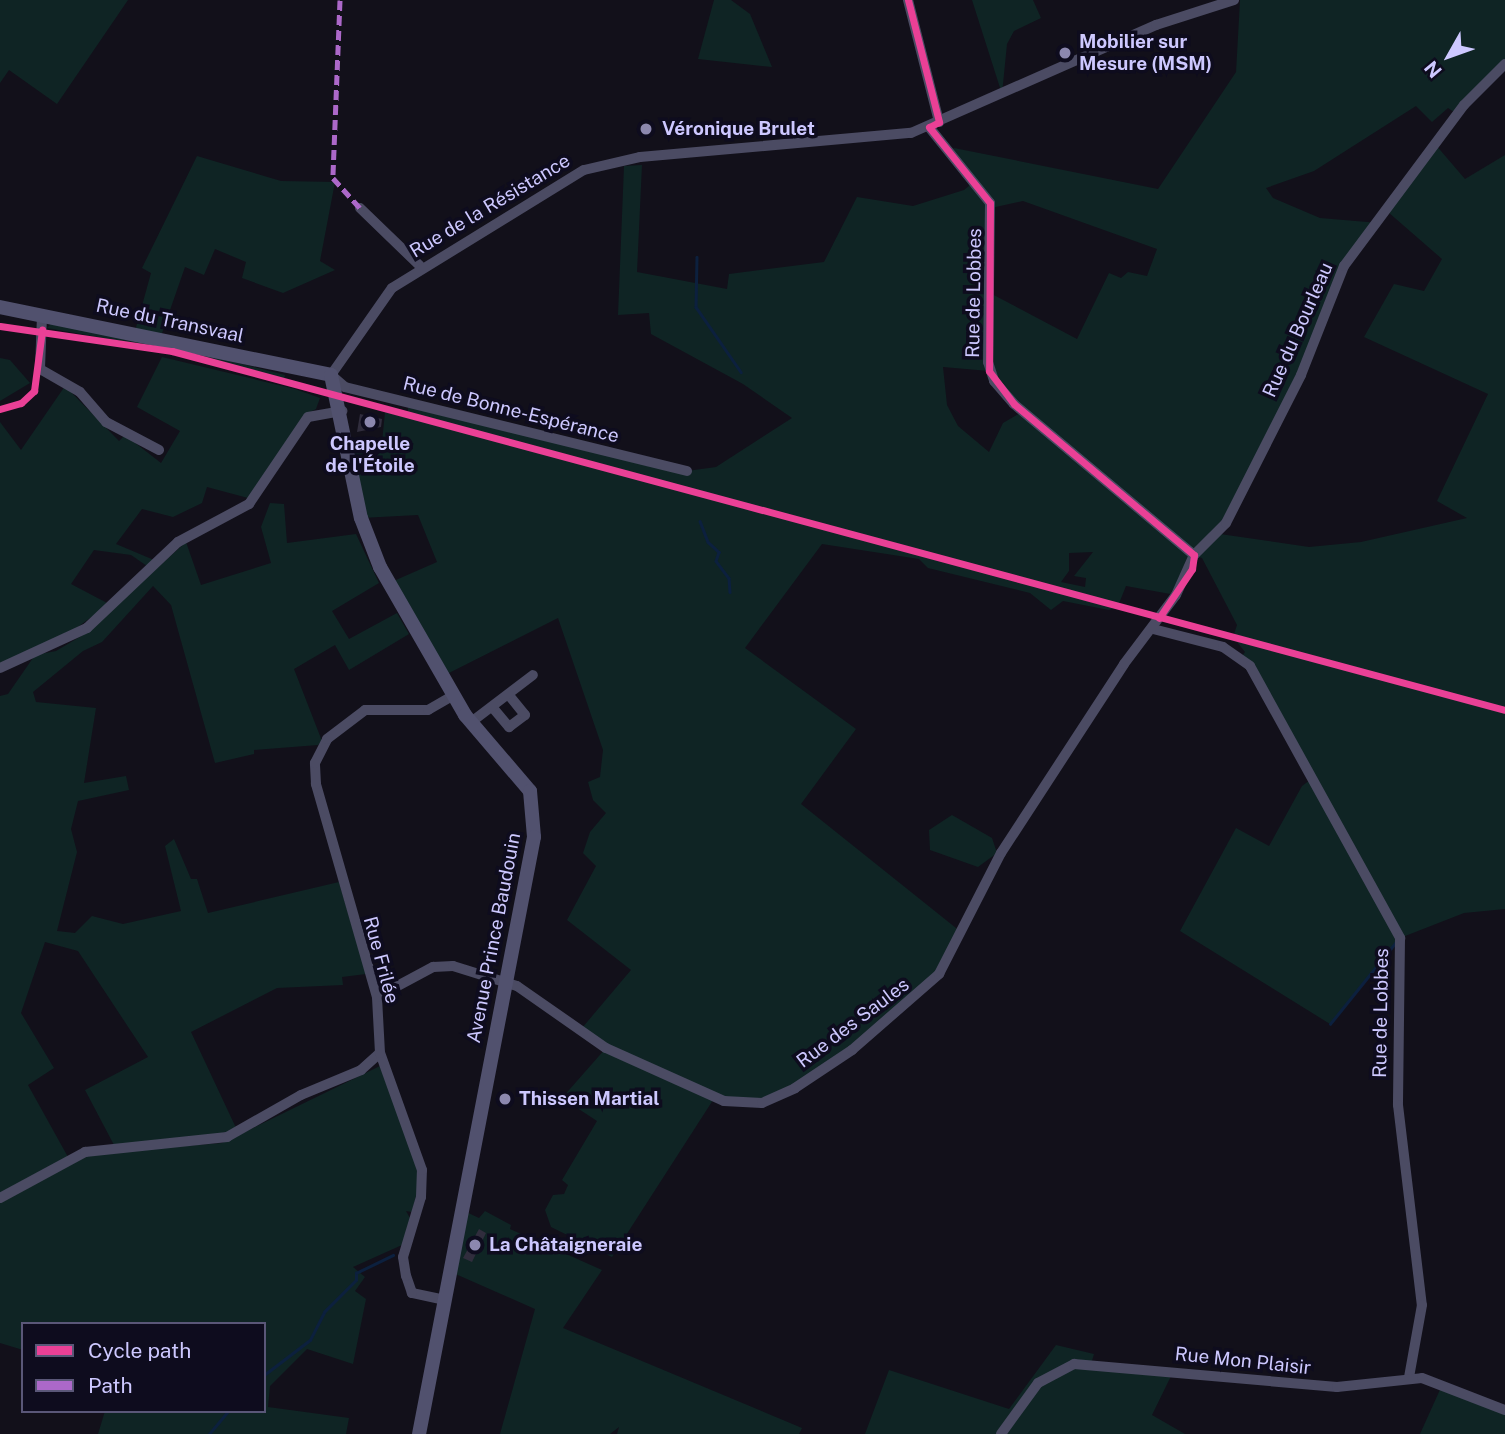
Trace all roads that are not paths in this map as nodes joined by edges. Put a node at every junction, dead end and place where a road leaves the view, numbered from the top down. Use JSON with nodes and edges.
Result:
{"nodes":[{"id":1,"x":908,"y":0,"type":"edge"},
{"id":2,"x":1234,"y":0,"type":"edge"},
{"id":3,"x":1505,"y":64,"type":"edge"},
{"id":4,"x":939,"y":122,"type":"junction"},
{"id":5,"x":929,"y":127,"type":"junction"},
{"id":6,"x":360,"y":208,"type":"dead end"},
{"id":7,"x":420,"y":266,"type":"junction"},
{"id":8,"x":0,"y":307,"type":"edge"},
{"id":9,"x":42,"y":316,"type":"junction"},
{"id":10,"x":331,"y":375,"type":"junction"},
{"id":11,"x":342,"y":411,"type":"junction"},
{"id":12,"x":159,"y":450,"type":"dead end"},
{"id":13,"x":687,"y":471,"type":"dead end"},
{"id":14,"x":1194,"y":555,"type":"junction"},
{"id":15,"x":1153,"y":629,"type":"junction"},
{"id":16,"x":0,"y":668,"type":"edge"},
{"id":17,"x":533,"y":675,"type":"dead end"},
{"id":18,"x":454,"y":695,"type":"junction"},
{"id":19,"x":509,"y":695,"type":"junction"},
{"id":20,"x":493,"y":708,"type":"junction"},
{"id":21,"x":470,"y":723,"type":"junction"},
{"id":22,"x":506,"y":983,"type":"junction"},
{"id":23,"x":377,"y":997,"type":"junction"},
{"id":24,"x":380,"y":1053,"type":"junction"},
{"id":25,"x":0,"y":1198,"type":"edge"},
{"id":26,"x":446,"y":1300,"type":"junction"},
{"id":27,"x":1409,"y":1377,"type":"junction"},
{"id":28,"x":1505,"y":1410,"type":"edge"},
{"id":29,"x":419,"y":1434,"type":"edge"},
{"id":30,"x":1001,"y":1434,"type":"edge"}],
"edges":[{"from":1,"to":4,"type":"street"},
{"from":2,"to":4,"type":"street","name":"Rue de la Résistance"},
{"from":3,"to":14,"type":"street","name":"Rue du Bourleau"},
{"from":4,"to":5,"type":"street","name":"Rue de la Résistance"},
{"from":5,"to":7,"type":"street","name":"Rue de la Résistance"},
{"from":5,"to":14,"type":"street","name":"Rue de Lobbes"},
{"from":6,"to":7,"type":"street"},
{"from":7,"to":10,"type":"street","name":"Rue de la Résistance"},
{"from":8,"to":9,"type":"street","name":"Rue du Transvaal"},
{"from":9,"to":10,"type":"street","name":"Rue du Transvaal"},
{"from":9,"to":12,"type":"street"},
{"from":10,"to":11,"type":"street","name":"Avenue Prince Baudouin"},
{"from":10,"to":13,"type":"street","name":"Rue de Bonne-Espérance"},
{"from":11,"to":16,"type":"street"},
{"from":11,"to":18,"type":"street","name":"Avenue Prince Baudouin"},
{"from":14,"to":15,"type":"street","name":"Rue des Saules"},
{"from":15,"to":22,"type":"street","name":"Rue des Saules"},
{"from":15,"to":27,"type":"street","name":"Rue de Lobbes"},
{"from":17,"to":19,"type":"street"},
{"from":18,"to":21,"type":"street","name":"Avenue Prince Baudouin"},
{"from":18,"to":23,"type":"street","name":"Rue Frilée"},
{"from":19,"to":20,"type":"street"},
{"from":19,"to":20,"type":"street"},
{"from":20,"to":21,"type":"street"},
{"from":21,"to":22,"type":"street","name":"Avenue Prince Baudouin"},
{"from":22,"to":23,"type":"street","name":"Rue des Saules"},
{"from":22,"to":26,"type":"street","name":"Avenue Prince Baudouin"},
{"from":23,"to":24,"type":"street","name":"Rue Frilée"},
{"from":24,"to":25,"type":"street"},
{"from":24,"to":26,"type":"street","name":"Rue Frilée"},
{"from":26,"to":29,"type":"street","name":"Avenue Prince Baudouin"},
{"from":27,"to":28,"type":"street","name":"Rue Mon Plaisir"},
{"from":27,"to":30,"type":"street","name":"Rue Mon Plaisir"}]}
